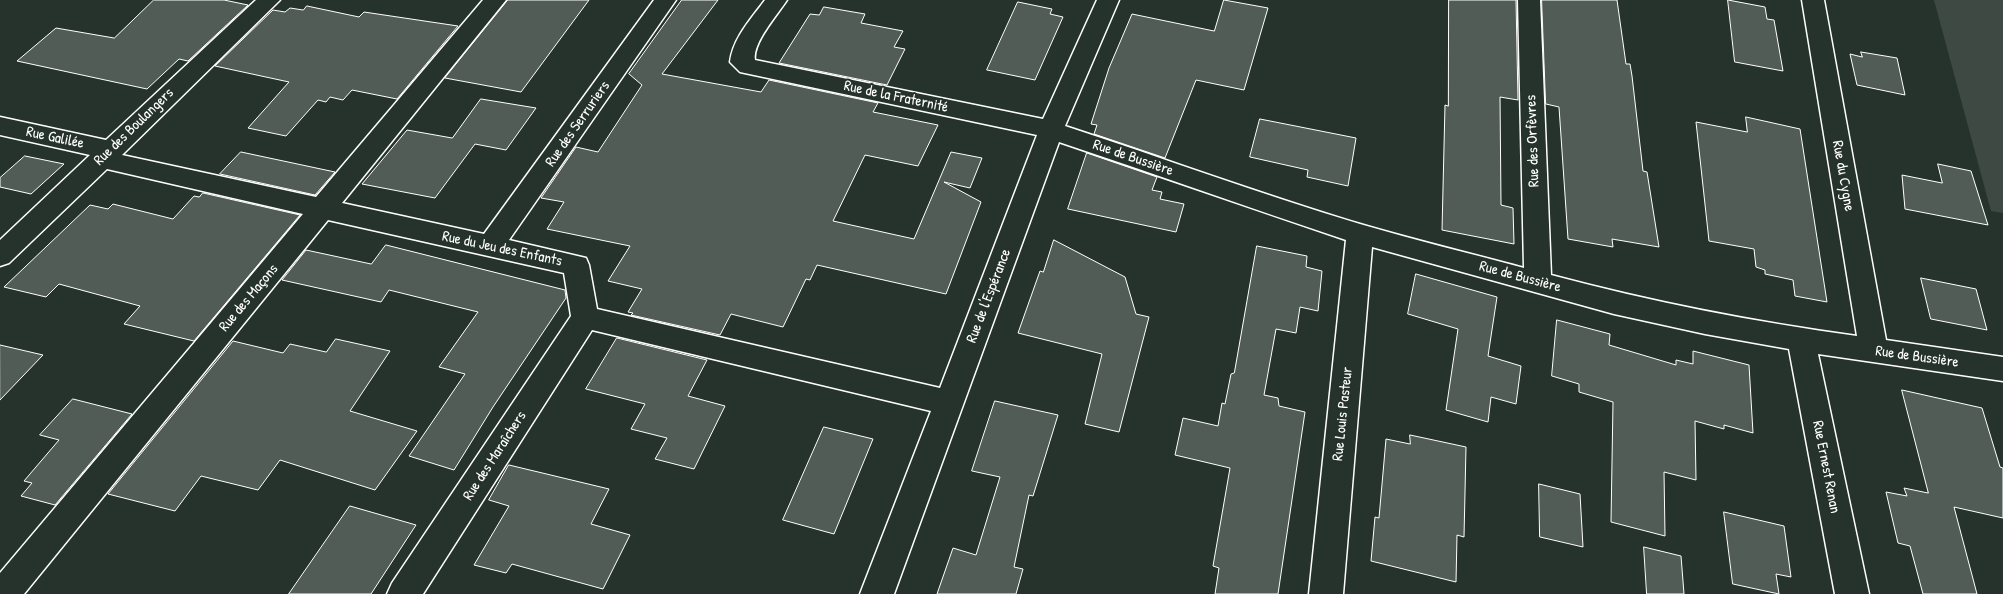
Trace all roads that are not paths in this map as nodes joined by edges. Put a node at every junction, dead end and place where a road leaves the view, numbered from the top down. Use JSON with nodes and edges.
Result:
{"nodes":[{"id":1,"x":269,"y":0,"type":"edge"},
{"id":2,"x":495,"y":0,"type":"edge"},
{"id":3,"x":665,"y":0,"type":"edge"},
{"id":4,"x":776,"y":0,"type":"edge"},
{"id":5,"x":1108,"y":0,"type":"edge"},
{"id":6,"x":1529,"y":0,"type":"edge"},
{"id":7,"x":1812,"y":0,"type":"edge"},
{"id":8,"x":0,"y":126,"type":"edge"},
{"id":9,"x":1051,"y":130,"type":"junction"},
{"id":10,"x":105,"y":155,"type":"junction"},
{"id":11,"x":323,"y":209,"type":"junction"},
{"id":12,"x":1360,"y":234,"type":"junction"},
{"id":13,"x":490,"y":247,"type":"junction"},
{"id":14,"x":0,"y":256,"type":"edge"},
{"id":15,"x":1538,"y":282,"type":"junction"},
{"id":16,"x":585,"y":318,"type":"junction"},
{"id":17,"x":1801,"y":340,"type":"junction"},
{"id":18,"x":1874,"y":351,"type":"junction"},
{"id":19,"x":2003,"y":369,"type":"edge"},
{"id":20,"x":949,"y":403,"type":"junction"},
{"id":21,"x":3,"y":594,"type":"edge"},
{"id":22,"x":404,"y":594,"type":"edge"},
{"id":23,"x":877,"y":594,"type":"edge"},
{"id":24,"x":1326,"y":594,"type":"edge"},
{"id":25,"x":1852,"y":594,"type":"edge"}],
"edges":[{"from":1,"to":10,"type":"street","name":"Rue des Boulangers"},
{"from":2,"to":11,"type":"street","name":"Rue des Maçons"},
{"from":3,"to":13,"type":"street","name":"Rue des Serruriers"},
{"from":4,"to":9,"type":"street","name":"Rue de la Fraternité"},
{"from":5,"to":9,"type":"street","name":"Rue de l'Espérance"},
{"from":6,"to":15,"type":"street","name":"Rue des Orfèvres"},
{"from":7,"to":18,"type":"street","name":"Rue du Cygne"},
{"from":8,"to":10,"type":"street","name":"Rue Galilée"},
{"from":9,"to":12,"type":"street","name":"Rue de Bussière"},
{"from":9,"to":20,"type":"street","name":"Rue de l'Espérance"},
{"from":10,"to":11,"type":"street","name":"Rue du Jeu des Enfants"},
{"from":10,"to":14,"type":"street","name":"Rue des Boulangers"},
{"from":11,"to":13,"type":"street","name":"Rue du Jeu des Enfants"},
{"from":11,"to":21,"type":"street","name":"Rue des Maçons"},
{"from":12,"to":15,"type":"street","name":"Rue de Bussière"},
{"from":12,"to":24,"type":"street","name":"Rue Louis Pasteur"},
{"from":13,"to":16,"type":"street","name":"Rue du Jeu des Enfants"},
{"from":15,"to":17,"type":"street","name":"Rue de Bussière"},
{"from":16,"to":20,"type":"street"},
{"from":16,"to":22,"type":"street","name":"Rue des Maraîchers"},
{"from":17,"to":18,"type":"street","name":"Rue de Bussière"},
{"from":17,"to":25,"type":"street","name":"Rue Ernest Renan"},
{"from":18,"to":19,"type":"street","name":"Rue de Bussière"},
{"from":20,"to":23,"type":"street","name":"Rue de l'Espérance"}]}
